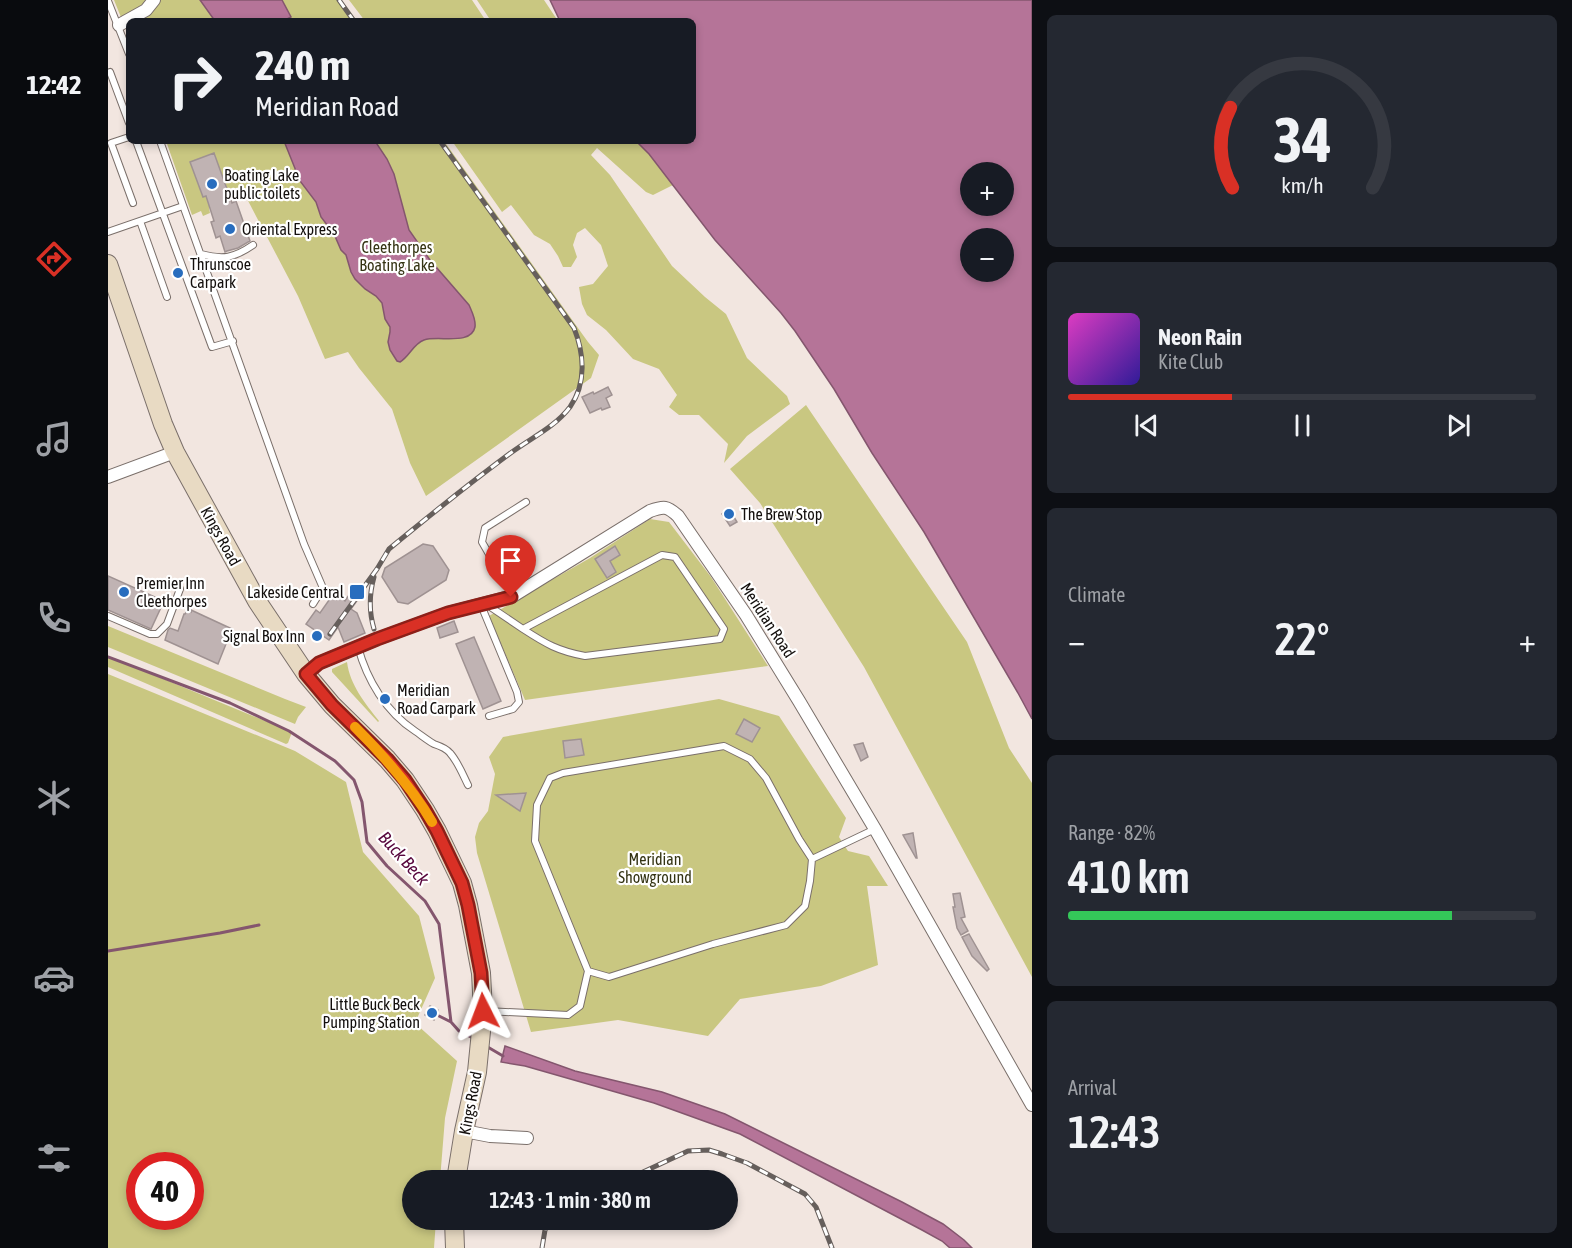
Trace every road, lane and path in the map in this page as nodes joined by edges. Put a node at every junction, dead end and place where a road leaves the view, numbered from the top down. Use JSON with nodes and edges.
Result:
{"nodes":[{"id":1,"x":154,"y":0,"type":"edge"},
{"id":2,"x":108,"y":1,"type":"edge"},
{"id":3,"x":131,"y":18,"type":"edge"},
{"id":4,"x":126,"y":21,"type":"edge"},
{"id":5,"x":119,"y":25,"type":"junction"},
{"id":6,"x":126,"y":45,"type":"edge"},
{"id":7,"x":110,"y":72,"type":"dead end"},
{"id":8,"x":126,"y":115,"type":"edge"},
{"id":9,"x":126,"y":138,"type":"edge"},
{"id":10,"x":137,"y":144,"type":"edge"},
{"id":11,"x":161,"y":144,"type":"edge"},
{"id":12,"x":133,"y":203,"type":"dead end"},
{"id":13,"x":183,"y":206,"type":"junction"},
{"id":14,"x":163,"y":213,"type":"junction"},
{"id":15,"x":140,"y":221,"type":"junction"},
{"id":16,"x":108,"y":232,"type":"edge"},
{"id":17,"x":253,"y":245,"type":"dead end"},
{"id":18,"x":201,"y":254,"type":"junction"},
{"id":19,"x":108,"y":264,"type":"edge"},
{"id":20,"x":166,"y":297,"type":"dead end"},
{"id":21,"x":232,"y":341,"type":"junction"},
{"id":22,"x":176,"y":452,"type":"junction"},
{"id":23,"x":108,"y":477,"type":"edge"},
{"id":24,"x":526,"y":502,"type":"dead end"},
{"id":25,"x":180,"y":589,"type":"dead end"},
{"id":26,"x":513,"y":596,"type":"junction"},
{"id":27,"x":313,"y":604,"type":"dead end"},
{"id":28,"x":483,"y":604,"type":"junction"},
{"id":29,"x":108,"y":616,"type":"edge"},
{"id":30,"x":523,"y":629,"type":"junction"},
{"id":31,"x":358,"y":647,"type":"junction"},
{"id":32,"x":306,"y":674,"type":"junction"},
{"id":33,"x":489,"y":716,"type":"dead end"},
{"id":34,"x":468,"y":785,"type":"dead end"},
{"id":35,"x":875,"y":829,"type":"junction"},
{"id":36,"x":812,"y":859,"type":"junction"},
{"id":37,"x":588,"y":971,"type":"junction"},
{"id":38,"x":483,"y":1011,"type":"junction"},
{"id":39,"x":1032,"y":1105,"type":"edge"},
{"id":40,"x":464,"y":1131,"type":"junction"},
{"id":41,"x":526,"y":1138,"type":"dead end"},
{"id":42,"x":458,"y":1170,"type":"edge"},
{"id":43,"x":454,"y":1230,"type":"edge"},
{"id":44,"x":455,"y":1248,"type":"edge"}],
"edges":[{"from":1,"to":3,"type":"street"},
{"from":2,"to":5,"type":"lane"},
{"from":4,"to":5,"type":"street"},
{"from":5,"to":6,"type":"lane"},
{"from":7,"to":8,"type":"lane"},
{"from":9,"to":12,"type":"lane"},
{"from":10,"to":14,"type":"lane"},
{"from":11,"to":13,"type":"lane"},
{"from":13,"to":14,"type":"lane"},
{"from":13,"to":18,"type":"lane"},
{"from":14,"to":15,"type":"lane"},
{"from":14,"to":21,"type":"lane"},
{"from":15,"to":16,"type":"lane"},
{"from":15,"to":20,"type":"lane"},
{"from":17,"to":18,"type":"lane"},
{"from":18,"to":21,"type":"lane"},
{"from":19,"to":22,"type":"street","name":"Kings Road"},
{"from":21,"to":27,"type":"lane"},
{"from":22,"to":23,"type":"street"},
{"from":22,"to":32,"type":"street","name":"Kings Road"},
{"from":24,"to":26,"type":"lane"},
{"from":25,"to":29,"type":"lane"},
{"from":26,"to":28,"type":"street","name":"Meridian Road"},
{"from":26,"to":35,"type":"street","name":"Meridian Road"},
{"from":28,"to":30,"type":"lane"},
{"from":28,"to":31,"type":"street","name":"Meridian Road"},
{"from":28,"to":33,"type":"lane"},
{"from":30,"to":30,"type":"lane"},
{"from":31,"to":32,"type":"street","name":"Meridian Road"},
{"from":31,"to":34,"type":"lane"},
{"from":32,"to":38,"type":"street","name":"Kings Road"},
{"from":35,"to":36,"type":"lane"},
{"from":35,"to":39,"type":"street","name":"Meridian Road"},
{"from":36,"to":37,"type":"lane"},
{"from":36,"to":37,"type":"lane"},
{"from":37,"to":38,"type":"lane"},
{"from":38,"to":40,"type":"street","name":"Kings Road"},
{"from":40,"to":41,"type":"street"},
{"from":40,"to":42,"type":"street","name":"Kings Road"},
{"from":43,"to":44,"type":"street"}]}
